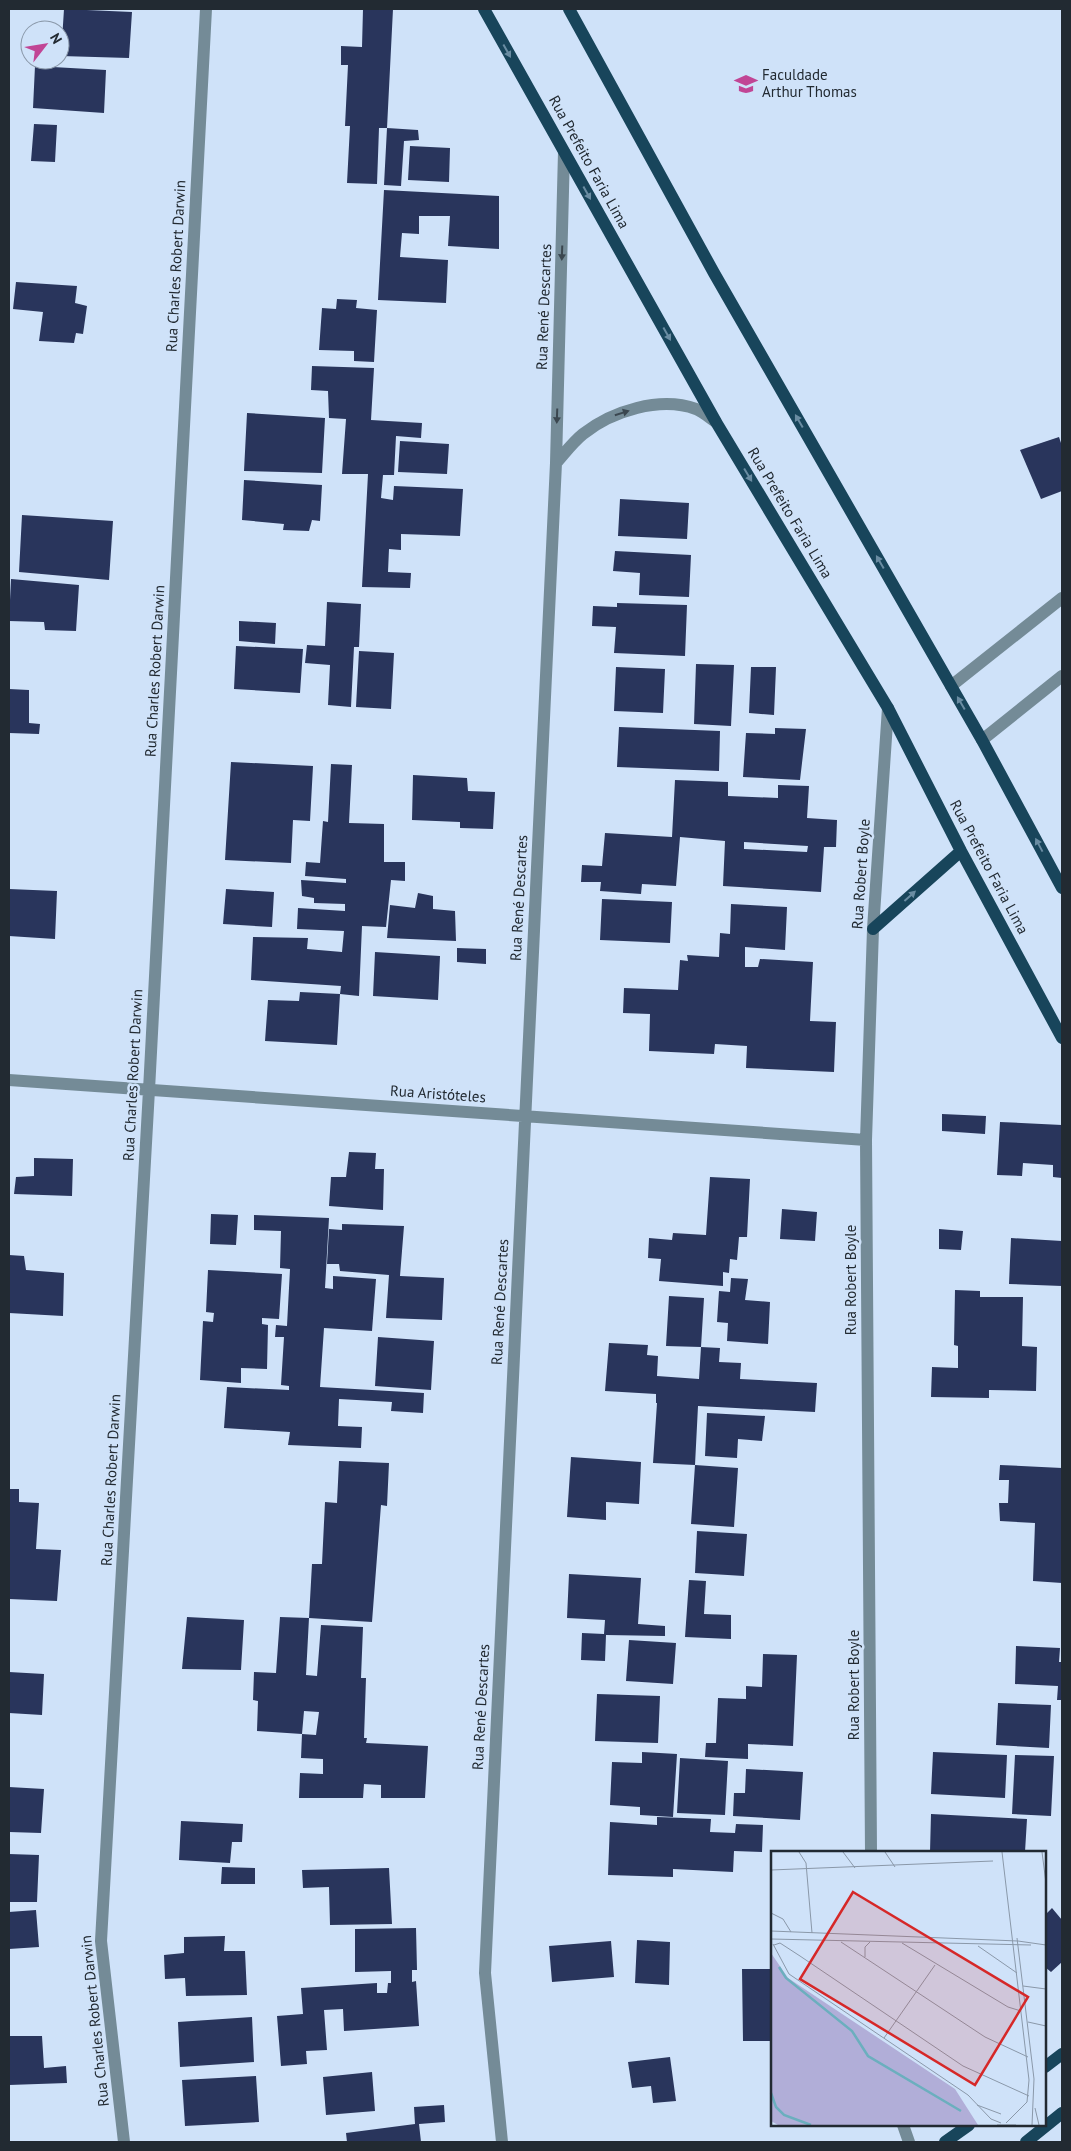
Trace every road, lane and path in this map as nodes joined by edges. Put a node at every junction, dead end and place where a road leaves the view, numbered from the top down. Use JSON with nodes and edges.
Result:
{"nodes":[{"id":1,"x":206,"y":9,"type":"edge"},
{"id":2,"x":484,"y":9,"type":"edge"},
{"id":3,"x":569,"y":9,"type":"edge"},
{"id":4,"x":564,"y":152,"type":"junction"},
{"id":5,"x":716,"y":422,"type":"junction"},
{"id":6,"x":556,"y":463,"type":"junction"},
{"id":7,"x":1062,"y":598,"type":"edge"},
{"id":8,"x":1062,"y":676,"type":"edge"},
{"id":9,"x":952,"y":686,"type":"junction"},
{"id":10,"x":888,"y":708,"type":"junction"},
{"id":11,"x":982,"y":740,"type":"junction"},
{"id":12,"x":961,"y":851,"type":"junction"},
{"id":13,"x":1062,"y":888,"type":"edge"},
{"id":14,"x":873,"y":929,"type":"junction"},
{"id":15,"x":1062,"y":1038,"type":"edge"},
{"id":16,"x":9,"y":1080,"type":"edge"},
{"id":17,"x":149,"y":1090,"type":"junction"},
{"id":18,"x":524,"y":1116,"type":"junction"},
{"id":19,"x":866,"y":1140,"type":"junction"},
{"id":20,"x":871,"y":1851,"type":"edge"},
{"id":21,"x":1062,"y":2054,"type":"edge"},
{"id":22,"x":1046,"y":2066,"type":"edge"},
{"id":23,"x":1062,"y":2113,"type":"edge"},
{"id":24,"x":903,"y":2126,"type":"edge"},
{"id":25,"x":967,"y":2126,"type":"edge"},
{"id":26,"x":1046,"y":2126,"type":"edge"},
{"id":27,"x":1046,"y":2126,"type":"edge"},
{"id":28,"x":124,"y":2142,"type":"edge"},
{"id":29,"x":502,"y":2142,"type":"edge"},
{"id":30,"x":908,"y":2142,"type":"edge"},
{"id":31,"x":945,"y":2142,"type":"edge"},
{"id":32,"x":1026,"y":2142,"type":"edge"}],
"edges":[{"from":1,"to":17,"type":"street","name":"Rua Charles Robert Darwin"},
{"from":2,"to":4,"type":"main road","name":"Rua Prefeito Faria Lima","one_way":true},
{"from":9,"to":3,"type":"main road","one_way":true},
{"from":4,"to":5,"type":"main road","name":"Rua Prefeito Faria Lima","one_way":true},
{"from":4,"to":6,"type":"street","name":"Rua René Descartes","one_way":true},
{"from":6,"to":5,"type":"street","one_way":true},
{"from":5,"to":10,"type":"main road","name":"Rua Prefeito Faria Lima","one_way":true},
{"from":6,"to":18,"type":"street","name":"Rua René Descartes"},
{"from":7,"to":9,"type":"street"},
{"from":8,"to":11,"type":"street"},
{"from":11,"to":9,"type":"main road","one_way":true},
{"from":10,"to":12,"type":"main road","name":"Rua Prefeito Faria Lima"},
{"from":10,"to":14,"type":"street","name":"Rua Robert Boyle"},
{"from":13,"to":11,"type":"main road","one_way":true},
{"from":14,"to":12,"type":"main road","one_way":true},
{"from":12,"to":15,"type":"main road","name":"Rua Prefeito Faria Lima"},
{"from":14,"to":19,"type":"street","name":"Rua Robert Boyle"},
{"from":16,"to":17,"type":"street","name":"Rua Aristóteles"},
{"from":17,"to":18,"type":"street","name":"Rua Aristóteles"},
{"from":17,"to":28,"type":"street","name":"Rua Charles Robert Darwin"},
{"from":18,"to":19,"type":"street","name":"Rua Aristóteles"},
{"from":18,"to":29,"type":"street","name":"Rua René Descartes"},
{"from":19,"to":20,"type":"street","name":"Rua Robert Boyle"},
{"from":21,"to":22,"type":"main road"},
{"from":23,"to":27,"type":"main road"},
{"from":24,"to":30,"type":"street"},
{"from":25,"to":31,"type":"main road"},
{"from":26,"to":32,"type":"main road"}]}
